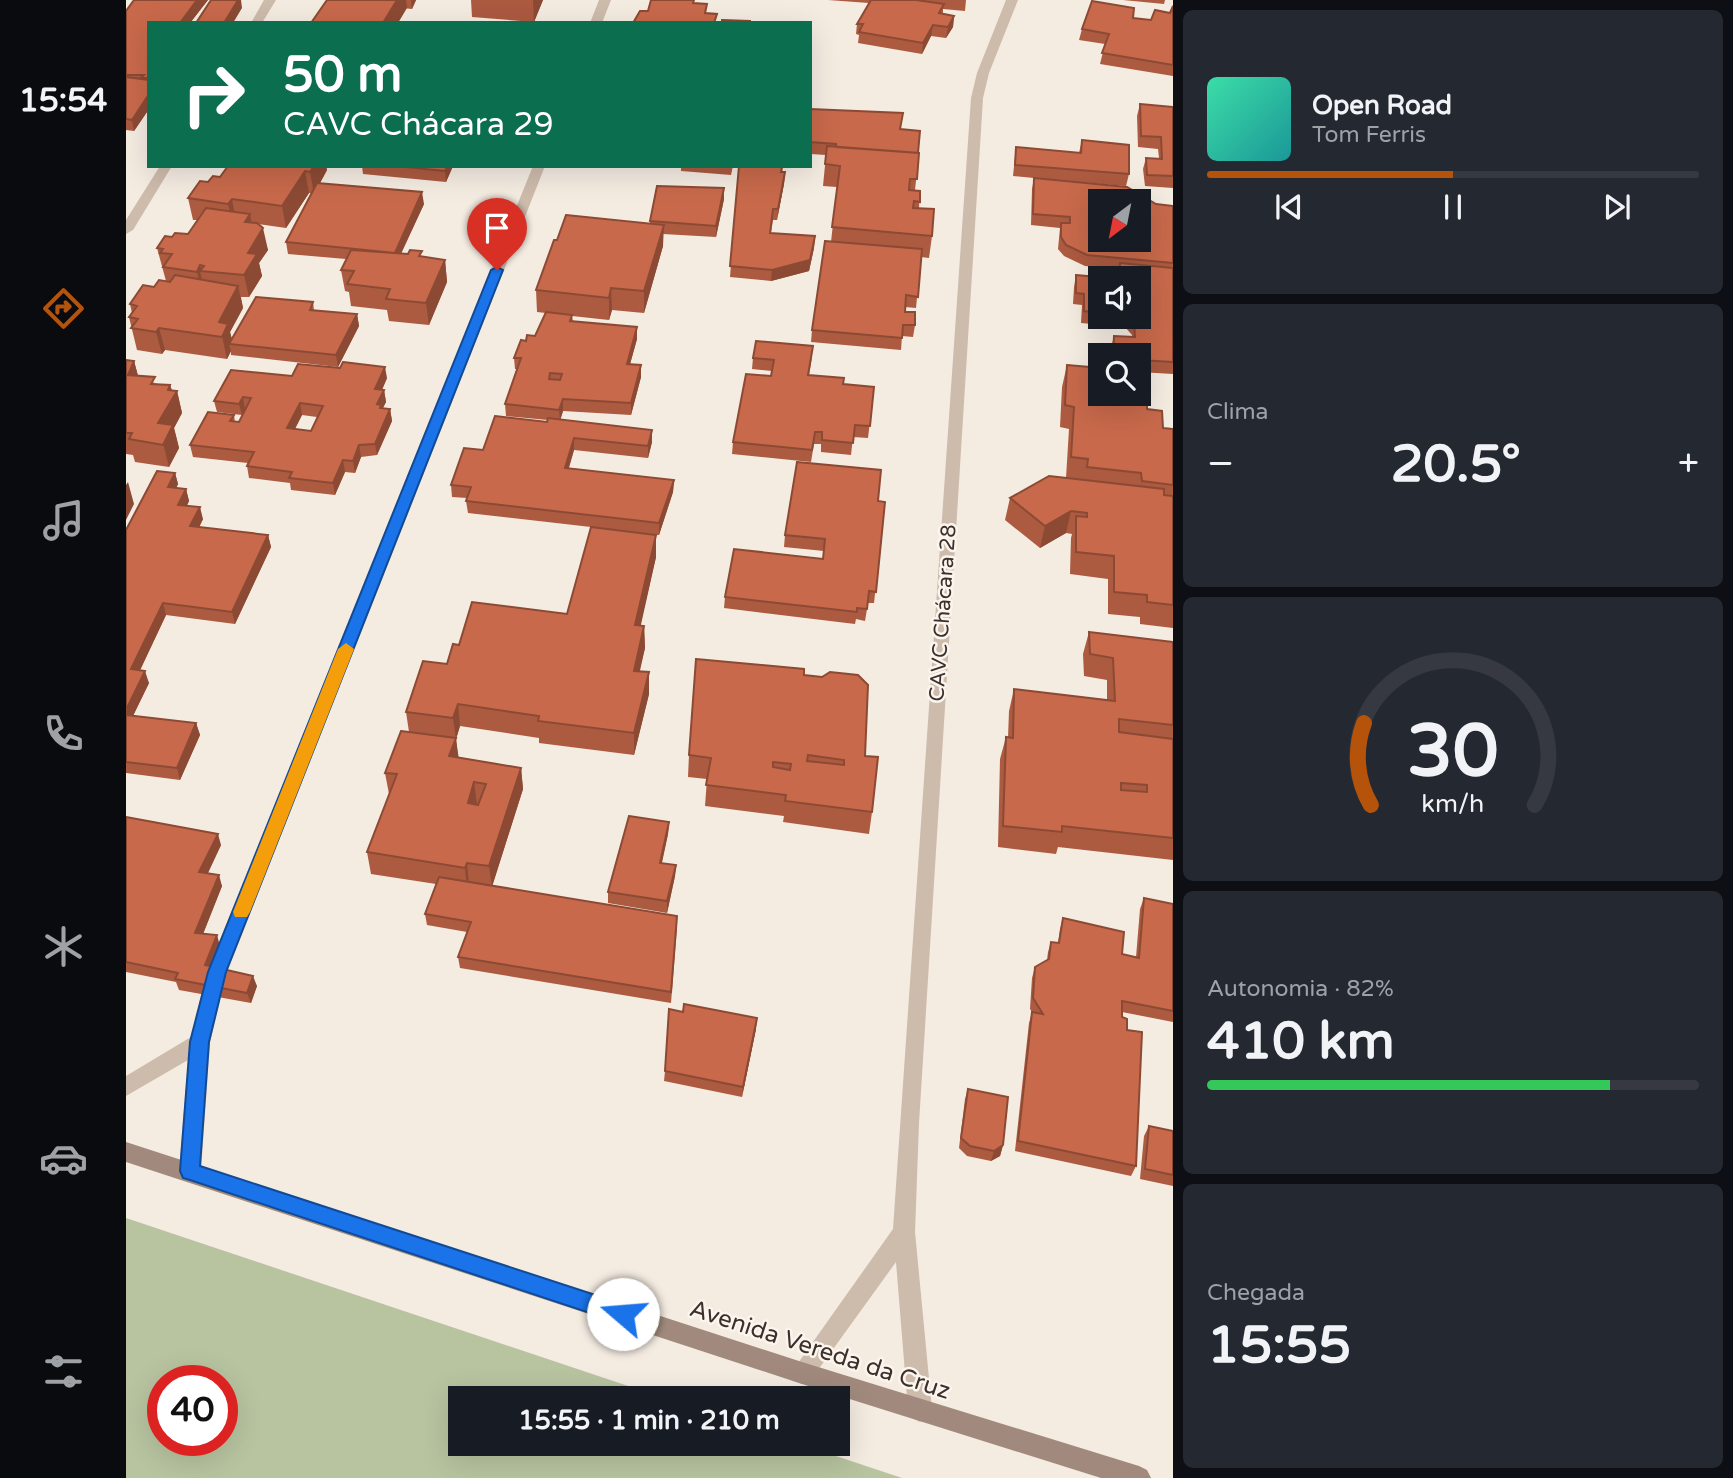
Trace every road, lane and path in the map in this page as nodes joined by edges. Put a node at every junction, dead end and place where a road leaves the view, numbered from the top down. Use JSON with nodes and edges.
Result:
{"nodes":[{"id":1,"x":270,"y":0,"type":"edge"},
{"id":2,"x":605,"y":0,"type":"edge"},
{"id":3,"x":1012,"y":0,"type":"edge"},
{"id":4,"x":257,"y":21,"type":"edge"},
{"id":5,"x":597,"y":21,"type":"edge"},
{"id":6,"x":165,"y":168,"type":"edge"},
{"id":7,"x":538,"y":168,"type":"edge"},
{"id":8,"x":126,"y":230,"type":"edge"},
{"id":9,"x":200,"y":1042,"type":"junction"},
{"id":10,"x":126,"y":1087,"type":"edge"},
{"id":11,"x":126,"y":1152,"type":"edge"},
{"id":12,"x":190,"y":1171,"type":"junction"},
{"id":13,"x":904,"y":1232,"type":"junction"},
{"id":14,"x":802,"y":1373,"type":"junction"},
{"id":15,"x":920,"y":1409,"type":"junction"},
{"id":16,"x":1139,"y":1478,"type":"edge"}],
"edges":[{"from":1,"to":4,"type":"street"},
{"from":2,"to":5,"type":"street"},
{"from":3,"to":13,"type":"street","name":"CAVC Chácara 28"},
{"from":6,"to":8,"type":"street"},
{"from":7,"to":9,"type":"street"},
{"from":9,"to":10,"type":"street"},
{"from":9,"to":12,"type":"street"},
{"from":11,"to":12,"type":"street","name":"Avenida Vereda da Cruz"},
{"from":12,"to":14,"type":"street","name":"Avenida Vereda da Cruz"},
{"from":13,"to":14,"type":"street"},
{"from":13,"to":15,"type":"street","name":"CAVC Chácara 28"},
{"from":14,"to":15,"type":"street","name":"Avenida Vereda da Cruz"},
{"from":15,"to":16,"type":"street","name":"Avenida Vereda da Cruz"}]}
